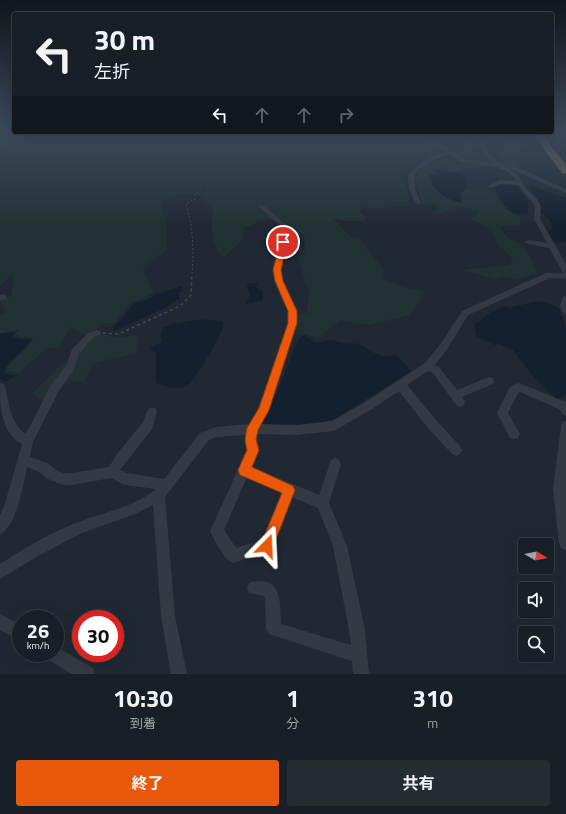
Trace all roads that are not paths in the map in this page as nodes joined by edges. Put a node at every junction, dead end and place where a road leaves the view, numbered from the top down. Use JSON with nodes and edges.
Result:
{"nodes":[{"id":1,"x":426,"y":162,"type":"edge"},
{"id":2,"x":478,"y":162,"type":"edge"},
{"id":3,"x":495,"y":162,"type":"edge"},
{"id":4,"x":559,"y":162,"type":"edge"},
{"id":5,"x":499,"y":166,"type":"junction"},
{"id":6,"x":566,"y":172,"type":"edge"},
{"id":7,"x":520,"y":183,"type":"junction"},
{"id":8,"x":491,"y":186,"type":"dead end"},
{"id":9,"x":566,"y":191,"type":"edge"},
{"id":10,"x":418,"y":203,"type":"dead end"},
{"id":11,"x":261,"y":206,"type":"dead end"},
{"id":12,"x":528,"y":242,"type":"dead end"},
{"id":13,"x":552,"y":246,"type":"junction"},
{"id":14,"x":566,"y":271,"type":"edge"},
{"id":15,"x":566,"y":276,"type":"edge"},
{"id":16,"x":566,"y":299,"type":"edge"},
{"id":17,"x":566,"y":311,"type":"edge"},
{"id":18,"x":97,"y":333,"type":"road end"},
{"id":19,"x":428,"y":366,"type":"junction"},
{"id":20,"x":489,"y":381,"type":"dead end"},
{"id":21,"x":400,"y":384,"type":"junction"},
{"id":22,"x":0,"y":387,"type":"edge"},
{"id":23,"x":566,"y":411,"type":"edge"},
{"id":24,"x":152,"y":412,"type":"dead end"},
{"id":25,"x":566,"y":426,"type":"edge"},
{"id":26,"x":252,"y":428,"type":"junction"},
{"id":27,"x":514,"y":434,"type":"dead end"},
{"id":28,"x":28,"y":441,"type":"junction"},
{"id":29,"x":456,"y":450,"type":"dead end"},
{"id":30,"x":23,"y":460,"type":"junction"},
{"id":31,"x":335,"y":464,"type":"dead end"},
{"id":32,"x":244,"y":470,"type":"junction"},
{"id":33,"x":112,"y":472,"type":"junction"},
{"id":34,"x":163,"y":490,"type":"junction"},
{"id":35,"x":289,"y":490,"type":"junction"},
{"id":36,"x":323,"y":503,"type":"junction"},
{"id":37,"x":0,"y":527,"type":"edge"},
{"id":38,"x":566,"y":543,"type":"edge"},
{"id":39,"x":0,"y":572,"type":"edge"},
{"id":40,"x":254,"y":588,"type":"dead end"},
{"id":41,"x":0,"y":621,"type":"edge"},
{"id":42,"x":12,"y":628,"type":"edge"},
{"id":43,"x":360,"y":656,"type":"junction"},
{"id":44,"x":64,"y":660,"type":"edge"},
{"id":45,"x":88,"y":674,"type":"edge"},
{"id":46,"x":179,"y":674,"type":"edge"},
{"id":47,"x":361,"y":674,"type":"edge"}],
"edges":[{"from":1,"to":10,"type":"street"},
{"from":2,"to":5,"type":"street"},
{"from":3,"to":5,"type":"street"},
{"from":4,"to":6,"type":"highway"},
{"from":5,"to":7,"type":"street"},
{"from":5,"to":9,"type":"street"},
{"from":7,"to":8,"type":"street"},
{"from":7,"to":13,"type":"street"},
{"from":11,"to":26,"type":"street"},
{"from":12,"to":13,"type":"street"},
{"from":13,"to":14,"type":"street"},
{"from":15,"to":19,"type":"street"},
{"from":16,"to":17,"type":"street"},
{"from":18,"to":28,"type":"street"},
{"from":19,"to":20,"type":"street"},
{"from":19,"to":21,"type":"street"},
{"from":21,"to":26,"type":"street"},
{"from":21,"to":29,"type":"street"},
{"from":22,"to":28,"type":"street"},
{"from":23,"to":27,"type":"street"},
{"from":24,"to":33,"type":"street"},
{"from":25,"to":38,"type":"street"},
{"from":26,"to":32,"type":"street"},
{"from":26,"to":34,"type":"street"},
{"from":28,"to":30,"type":"street"},
{"from":30,"to":33,"type":"street"},
{"from":30,"to":37,"type":"street"},
{"from":31,"to":36,"type":"street"},
{"from":32,"to":35,"type":"street"},
{"from":32,"to":35,"type":"street"},
{"from":33,"to":34,"type":"street"},
{"from":34,"to":39,"type":"street"},
{"from":34,"to":46,"type":"street"},
{"from":35,"to":36,"type":"street"},
{"from":36,"to":43,"type":"street"},
{"from":40,"to":43,"type":"street"},
{"from":41,"to":42,"type":"street"},
{"from":43,"to":47,"type":"street"},
{"from":44,"to":45,"type":"street"}]}
